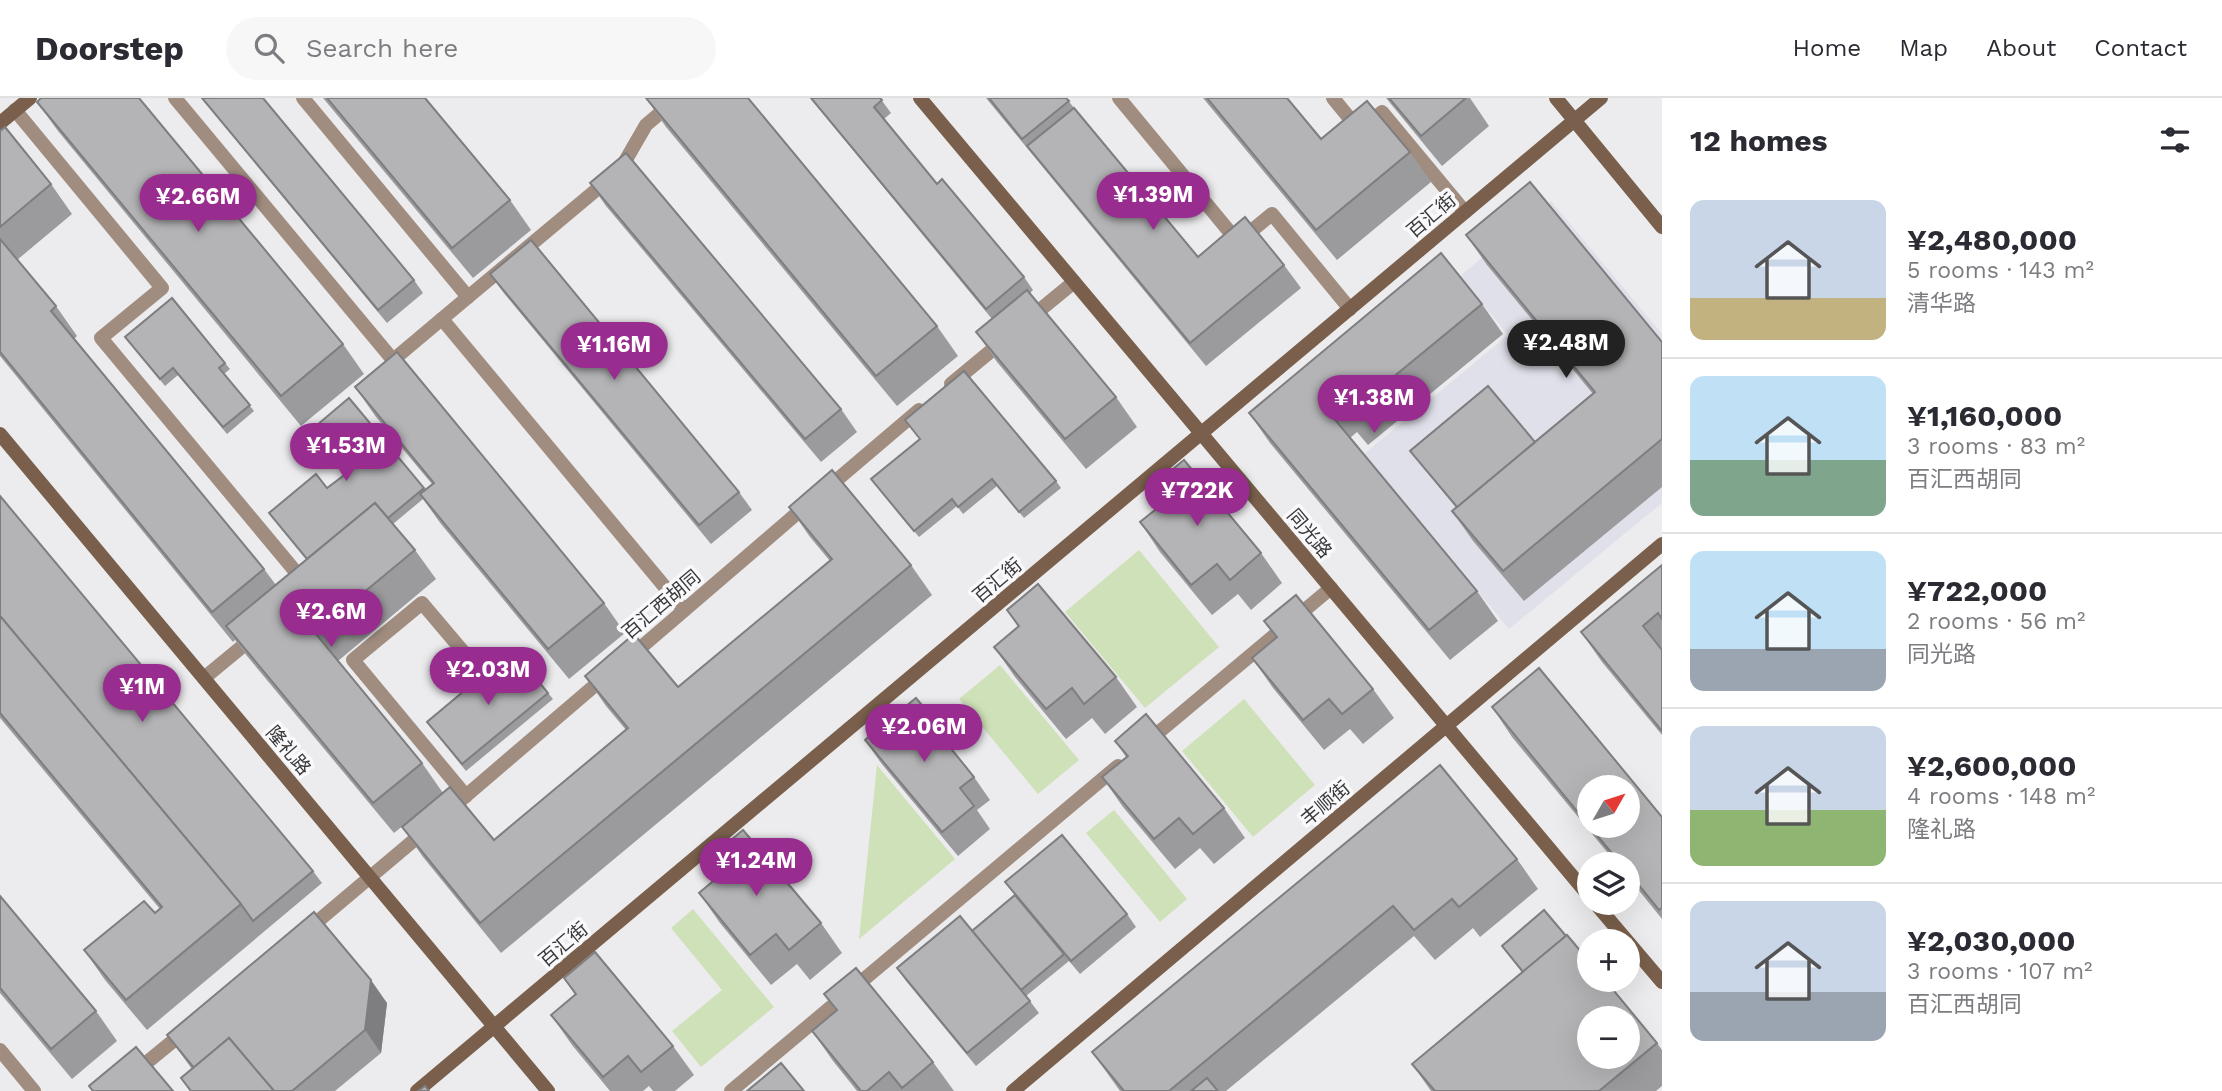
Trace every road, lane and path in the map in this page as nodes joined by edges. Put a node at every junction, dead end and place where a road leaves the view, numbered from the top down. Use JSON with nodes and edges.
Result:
{"nodes":[{"id":1,"x":30,"y":98,"type":"edge"},
{"id":2,"x":175,"y":98,"type":"edge"},
{"id":3,"x":303,"y":98,"type":"edge"},
{"id":4,"x":678,"y":98,"type":"edge"},
{"id":5,"x":920,"y":98,"type":"edge"},
{"id":6,"x":1119,"y":98,"type":"edge"},
{"id":7,"x":1333,"y":98,"type":"edge"},
{"id":8,"x":1556,"y":98,"type":"edge"},
{"id":9,"x":1601,"y":98,"type":"edge"},
{"id":10,"x":15,"y":110,"type":"junction"},
{"id":11,"x":1574,"y":121,"type":"junction"},
{"id":12,"x":0,"y":123,"type":"edge"},
{"id":13,"x":1465,"y":212,"type":"junction"},
{"id":14,"x":1662,"y":227,"type":"edge"},
{"id":15,"x":1074,"y":282,"type":"junction"},
{"id":16,"x":468,"y":297,"type":"junction"},
{"id":17,"x":1350,"y":309,"type":"junction"},
{"id":18,"x":442,"y":319,"type":"junction"},
{"id":19,"x":0,"y":434,"type":"edge"},
{"id":20,"x":1201,"y":434,"type":"junction"},
{"id":21,"x":1662,"y":544,"type":"edge"},
{"id":22,"x":1331,"y":588,"type":"junction"},
{"id":23,"x":299,"y":598,"type":"edge"},
{"id":24,"x":684,"y":610,"type":"junction"},
{"id":25,"x":268,"y":625,"type":"edge"},
{"id":26,"x":477,"y":668,"type":"dead end"},
{"id":27,"x":204,"y":678,"type":"junction"},
{"id":28,"x":1446,"y":726,"type":"junction"},
{"id":29,"x":466,"y":796,"type":"junction"},
{"id":30,"x":370,"y":878,"type":"junction"},
{"id":31,"x":1577,"y":882,"type":"edge"},
{"id":32,"x":1605,"y":915,"type":"edge"},
{"id":33,"x":295,"y":940,"type":"edge"},
{"id":34,"x":1662,"y":982,"type":"edge"},
{"id":35,"x":198,"y":1020,"type":"edge"},
{"id":36,"x":494,"y":1027,"type":"junction"},
{"id":37,"x":0,"y":1050,"type":"edge"},
{"id":38,"x":34,"y":1091,"type":"edge"},
{"id":39,"x":112,"y":1091,"type":"edge"},
{"id":40,"x":417,"y":1091,"type":"edge"},
{"id":41,"x":548,"y":1091,"type":"edge"},
{"id":42,"x":731,"y":1091,"type":"edge"},
{"id":43,"x":1013,"y":1091,"type":"edge"}],
"edges":[{"from":1,"to":10,"type":"street"},
{"from":2,"to":18,"type":"street"},
{"from":3,"to":16,"type":"street"},
{"from":4,"to":16,"type":"street"},
{"from":5,"to":15,"type":"street","name":"同光路"},
{"from":6,"to":17,"type":"street"},
{"from":7,"to":13,"type":"street"},
{"from":8,"to":11,"type":"street"},
{"from":9,"to":11,"type":"street","name":"百汇街"},
{"from":10,"to":12,"type":"street"},
{"from":10,"to":23,"type":"street"},
{"from":11,"to":13,"type":"street","name":"百汇街"},
{"from":11,"to":14,"type":"street"},
{"from":13,"to":17,"type":"street","name":"百汇街"},
{"from":15,"to":20,"type":"street","name":"同光路"},
{"from":15,"to":24,"type":"street","name":"百汇西胡同"},
{"from":16,"to":18,"type":"street"},
{"from":17,"to":20,"type":"street","name":"百汇街"},
{"from":18,"to":24,"type":"street"},
{"from":19,"to":27,"type":"street","name":"隆礼路"},
{"from":20,"to":22,"type":"street","name":"同光路"},
{"from":20,"to":36,"type":"street","name":"百汇街"},
{"from":21,"to":28,"type":"street","name":"丰顺街"},
{"from":22,"to":28,"type":"street","name":"同光路"},
{"from":22,"to":42,"type":"street"},
{"from":24,"to":29,"type":"street","name":"百汇西胡同"},
{"from":25,"to":27,"type":"street"},
{"from":26,"to":29,"type":"street"},
{"from":27,"to":30,"type":"street","name":"隆礼路"},
{"from":28,"to":31,"type":"street","name":"同光路"},
{"from":28,"to":43,"type":"street","name":"丰顺街"},
{"from":29,"to":30,"type":"street","name":"百汇西胡同"},
{"from":30,"to":33,"type":"street","name":"百汇西胡同"},
{"from":30,"to":36,"type":"street","name":"隆礼路"},
{"from":32,"to":34,"type":"street"},
{"from":35,"to":39,"type":"street"},
{"from":36,"to":40,"type":"street","name":"百汇街"},
{"from":36,"to":41,"type":"street","name":"隆礼路"},
{"from":37,"to":38,"type":"street"}]}
